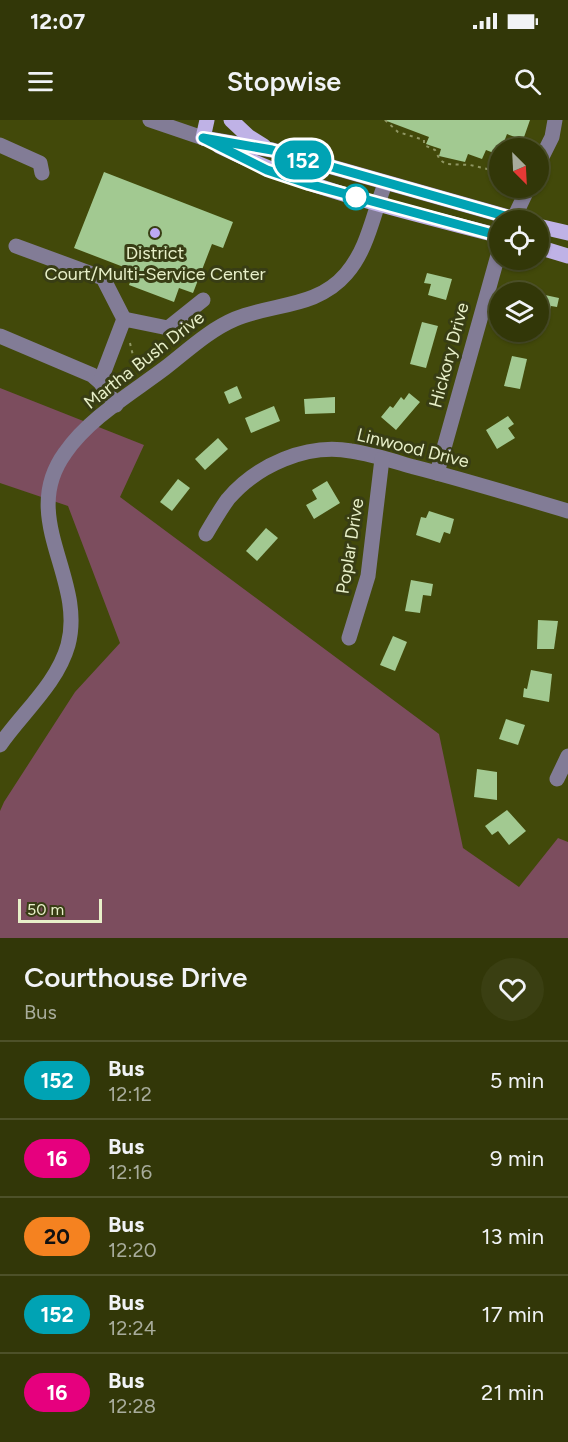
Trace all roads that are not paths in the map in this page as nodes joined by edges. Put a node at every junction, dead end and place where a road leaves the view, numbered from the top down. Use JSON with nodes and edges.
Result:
{"nodes":[{"id":1,"x":150,"y":120,"type":"edge"},
{"id":2,"x":207,"y":120,"type":"edge"},
{"id":3,"x":231,"y":120,"type":"edge"},
{"id":4,"x":555,"y":120,"type":"edge"},
{"id":5,"x":203,"y":138,"type":"junction"},
{"id":6,"x":549,"y":143,"type":"edge"},
{"id":7,"x":0,"y":145,"type":"edge"},
{"id":8,"x":272,"y":150,"type":"junction"},
{"id":9,"x":42,"y":173,"type":"dead end"},
{"id":10,"x":385,"y":183,"type":"junction"},
{"id":11,"x":378,"y":203,"type":"junction"},
{"id":12,"x":489,"y":213,"type":"edge"},
{"id":13,"x":549,"y":229,"type":"edge"},
{"id":14,"x":489,"y":233,"type":"edge"},
{"id":15,"x":568,"y":233,"type":"edge"},
{"id":16,"x":16,"y":246,"type":"dead end"},
{"id":17,"x":549,"y":251,"type":"edge"},
{"id":18,"x":568,"y":256,"type":"edge"},
{"id":19,"x":494,"y":270,"type":"edge"},
{"id":20,"x":203,"y":300,"type":"dead end"},
{"id":21,"x":123,"y":319,"type":"junction"},
{"id":22,"x":0,"y":336,"type":"edge"},
{"id":23,"x":100,"y":382,"type":"junction"},
{"id":24,"x":116,"y":405,"type":"junction"},
{"id":25,"x":382,"y":459,"type":"junction"},
{"id":26,"x":438,"y":472,"type":"junction"},
{"id":27,"x":568,"y":511,"type":"edge"},
{"id":28,"x":206,"y":534,"type":"dead end"},
{"id":29,"x":349,"y":638,"type":"dead end"},
{"id":30,"x":0,"y":746,"type":"edge"},
{"id":31,"x":568,"y":756,"type":"edge"},
{"id":32,"x":557,"y":779,"type":"dead end"}],
"edges":[{"from":1,"to":5,"type":"street"},
{"from":2,"to":5,"type":"main road"},
{"from":3,"to":8,"type":"main road"},
{"from":4,"to":6,"type":"street"},
{"from":5,"to":8,"type":"main road"},
{"from":5,"to":11,"type":"main road"},
{"from":7,"to":9,"type":"street"},
{"from":8,"to":10,"type":"main road"},
{"from":10,"to":11,"type":"street","name":"Martha Bush Drive"},
{"from":10,"to":12,"type":"main road"},
{"from":11,"to":14,"type":"main road"},
{"from":11,"to":24,"type":"street","name":"Martha Bush Drive"},
{"from":13,"to":15,"type":"main road"},
{"from":16,"to":21,"type":"street"},
{"from":17,"to":18,"type":"main road"},
{"from":19,"to":26,"type":"street","name":"Hickory Drive"},
{"from":20,"to":21,"type":"street"},
{"from":21,"to":23,"type":"street"},
{"from":22,"to":23,"type":"street"},
{"from":23,"to":24,"type":"street"},
{"from":24,"to":30,"type":"street","name":"Martha Bush Drive"},
{"from":25,"to":26,"type":"street","name":"Linwood Drive"},
{"from":25,"to":28,"type":"street","name":"Linwood Drive"},
{"from":25,"to":29,"type":"street","name":"Poplar Drive"},
{"from":26,"to":27,"type":"street","name":"Linwood Drive"},
{"from":31,"to":32,"type":"street"}]}
